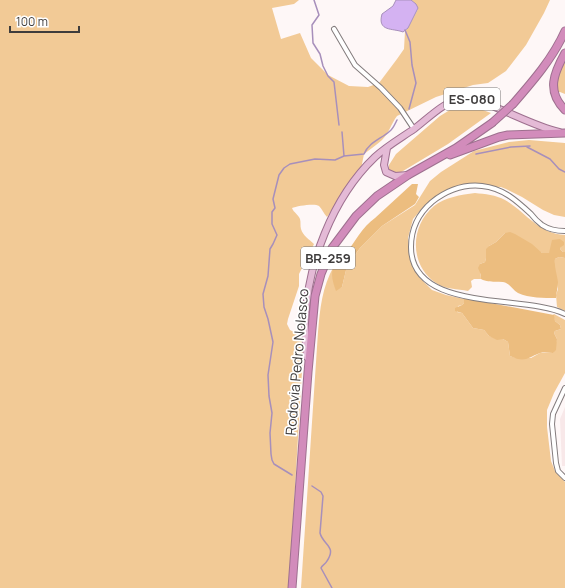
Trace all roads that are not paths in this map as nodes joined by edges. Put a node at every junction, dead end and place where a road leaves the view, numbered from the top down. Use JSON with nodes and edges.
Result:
{"nodes":[{"id":1,"x":334,"y":29,"type":"dead end"},
{"id":2,"x":565,"y":31,"type":"edge"},
{"id":3,"x":565,"y":53,"type":"edge"},
{"id":4,"x":344,"y":54,"type":"dead end"},
{"id":5,"x":351,"y":59,"type":"junction"},
{"id":6,"x":565,"y":110,"type":"edge"},
{"id":7,"x":414,"y":129,"type":"junction"},
{"id":8,"x":565,"y":133,"type":"edge"},
{"id":9,"x":387,"y":148,"type":"junction"},
{"id":10,"x":435,"y":161,"type":"junction"},
{"id":11,"x":408,"y":175,"type":"junction"},
{"id":12,"x":565,"y":232,"type":"edge"},
{"id":13,"x":565,"y":314,"type":"edge"},
{"id":14,"x":308,"y":372,"type":"junction"},
{"id":15,"x":565,"y":388,"type":"edge"},
{"id":16,"x":565,"y":478,"type":"edge"},
{"id":17,"x":292,"y":588,"type":"edge"}],
"edges":[{"from":1,"to":5,"type":"street"},
{"from":2,"to":10,"type":"highway","name":"Rodovia Pedro Nolasco","number":"BR-259","bridge":true},
{"from":3,"to":6,"type":"highway"},
{"from":4,"to":5,"type":"street"},
{"from":5,"to":7,"type":"street"},
{"from":7,"to":8,"type":"main road","number":"ES-080"},
{"from":7,"to":9,"type":"main road","number":"ES-080"},
{"from":8,"to":10,"type":"highway","number":"ES-080"},
{"from":9,"to":11,"type":"main road"},
{"from":9,"to":14,"type":"main road"},
{"from":10,"to":11,"type":"highway","name":"Rodovia Pedro Nolasco","number":"BR-259"},
{"from":11,"to":14,"type":"highway","name":"Rodovia Pedro Nolasco","number":"BR-259"},
{"from":12,"to":13,"type":"street"},
{"from":14,"to":17,"type":"highway","name":"Rodovia Pedro Nolasco","number":"BR-259"},
{"from":15,"to":16,"type":"street"}]}
